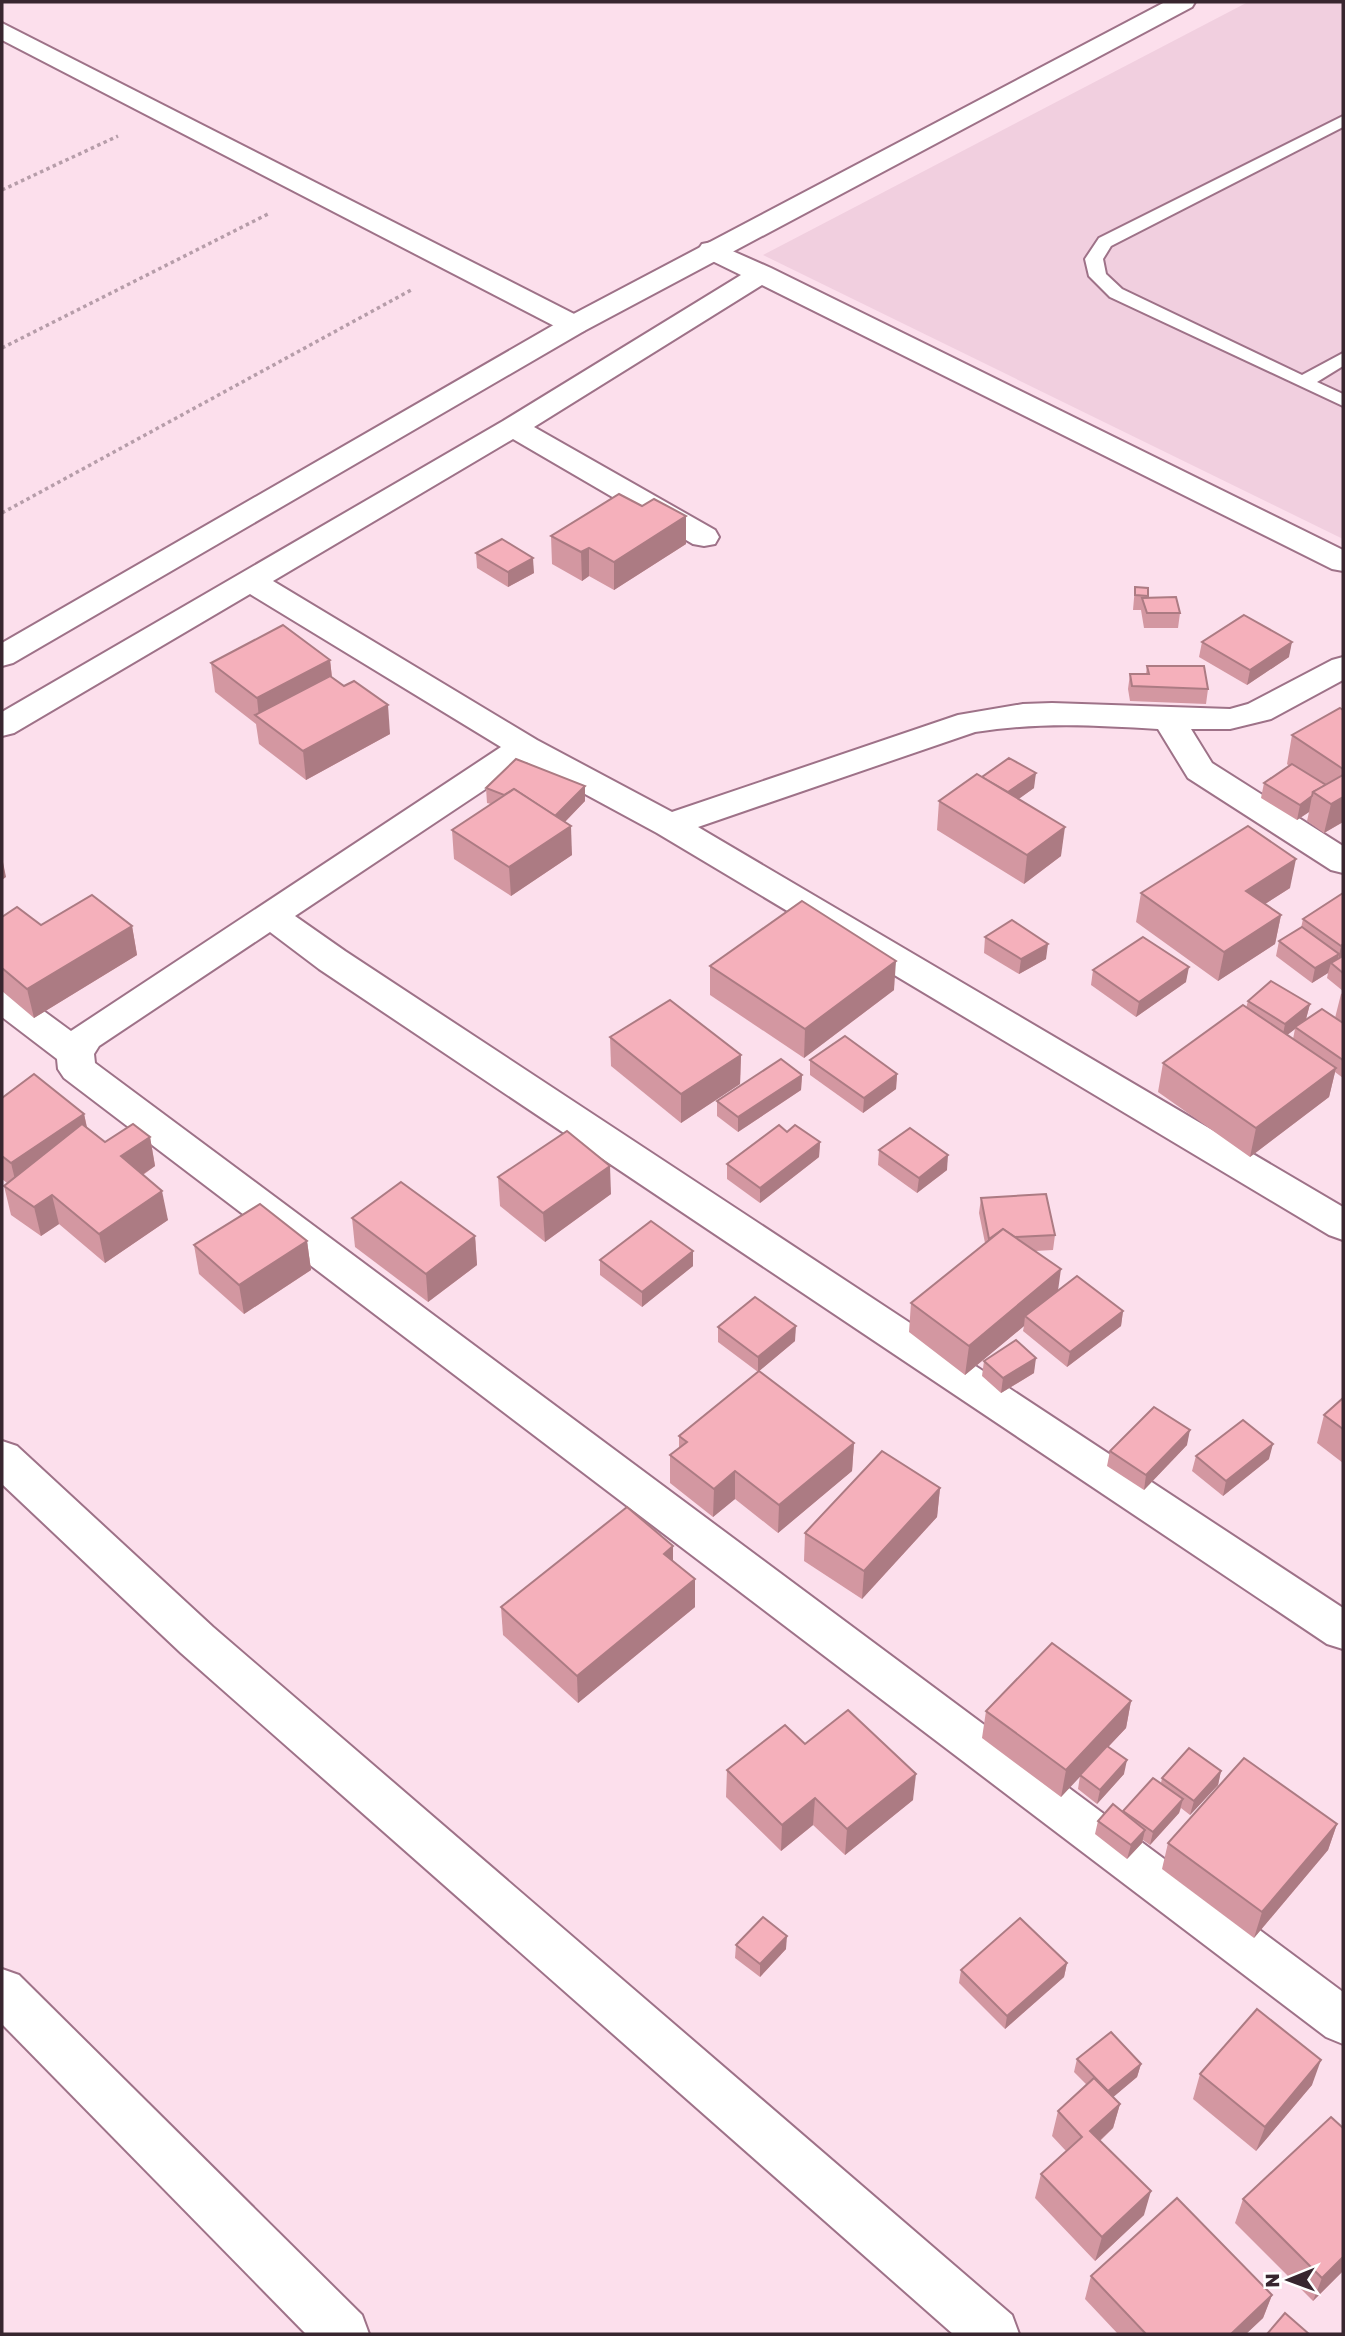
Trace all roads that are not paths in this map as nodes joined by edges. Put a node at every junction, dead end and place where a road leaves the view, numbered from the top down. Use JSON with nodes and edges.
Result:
{"nodes":[{"id":1,"x":1182,"y":2,"type":"edge"},
{"id":2,"x":2,"y":30,"type":"edge"},
{"id":3,"x":1343,"y":121,"type":"edge"},
{"id":4,"x":712,"y":250,"type":"junction"},
{"id":5,"x":761,"y":274,"type":"junction"},
{"id":6,"x":575,"y":325,"type":"junction"},
{"id":7,"x":1343,"y":358,"type":"edge"},
{"id":8,"x":1303,"y":382,"type":"junction"},
{"id":9,"x":1343,"y":401,"type":"edge"},
{"id":10,"x":513,"y":427,"type":"junction"},
{"id":11,"x":704,"y":537,"type":"dead end"},
{"id":12,"x":1343,"y":562,"type":"edge"},
{"id":13,"x":251,"y":581,"type":"junction"},
{"id":14,"x":2,"y":656,"type":"edge"},
{"id":15,"x":1343,"y":667,"type":"edge"},
{"id":16,"x":1168,"y":719,"type":"junction"},
{"id":17,"x":2,"y":726,"type":"edge"},
{"id":18,"x":525,"y":747,"type":"junction"},
{"id":19,"x":669,"y":825,"type":"junction"},
{"id":20,"x":1343,"y":862,"type":"edge"},
{"id":21,"x":270,"y":915,"type":"junction"},
{"id":22,"x":2,"y":999,"type":"edge"},
{"id":23,"x":75,"y":1054,"type":"junction"},
{"id":24,"x":1343,"y":1225,"type":"edge"},
{"id":25,"x":2,"y":1458,"type":"edge"},
{"id":26,"x":1343,"y":1631,"type":"edge"},
{"id":27,"x":2,"y":1991,"type":"edge"},
{"id":28,"x":1343,"y":2021,"type":"edge"},
{"id":29,"x":343,"y":2334,"type":"edge"},
{"id":30,"x":993,"y":2334,"type":"edge"}],
"edges":[{"from":1,"to":4,"type":"street"},
{"from":2,"to":6,"type":"street"},
{"from":3,"to":8,"type":"lane"},
{"from":4,"to":5,"type":"street"},
{"from":4,"to":6,"type":"street"},
{"from":5,"to":10,"type":"street"},
{"from":5,"to":12,"type":"street"},
{"from":6,"to":14,"type":"street"},
{"from":7,"to":8,"type":"lane"},
{"from":8,"to":9,"type":"lane"},
{"from":10,"to":11,"type":"street"},
{"from":10,"to":13,"type":"street"},
{"from":13,"to":17,"type":"street"},
{"from":13,"to":18,"type":"street"},
{"from":15,"to":16,"type":"street"},
{"from":16,"to":19,"type":"street"},
{"from":16,"to":20,"type":"street"},
{"from":18,"to":19,"type":"street"},
{"from":18,"to":21,"type":"street"},
{"from":19,"to":24,"type":"street"},
{"from":21,"to":23,"type":"street"},
{"from":21,"to":26,"type":"street"},
{"from":22,"to":23,"type":"street"},
{"from":23,"to":28,"type":"street"},
{"from":25,"to":30,"type":"street"},
{"from":27,"to":29,"type":"street"}]}
